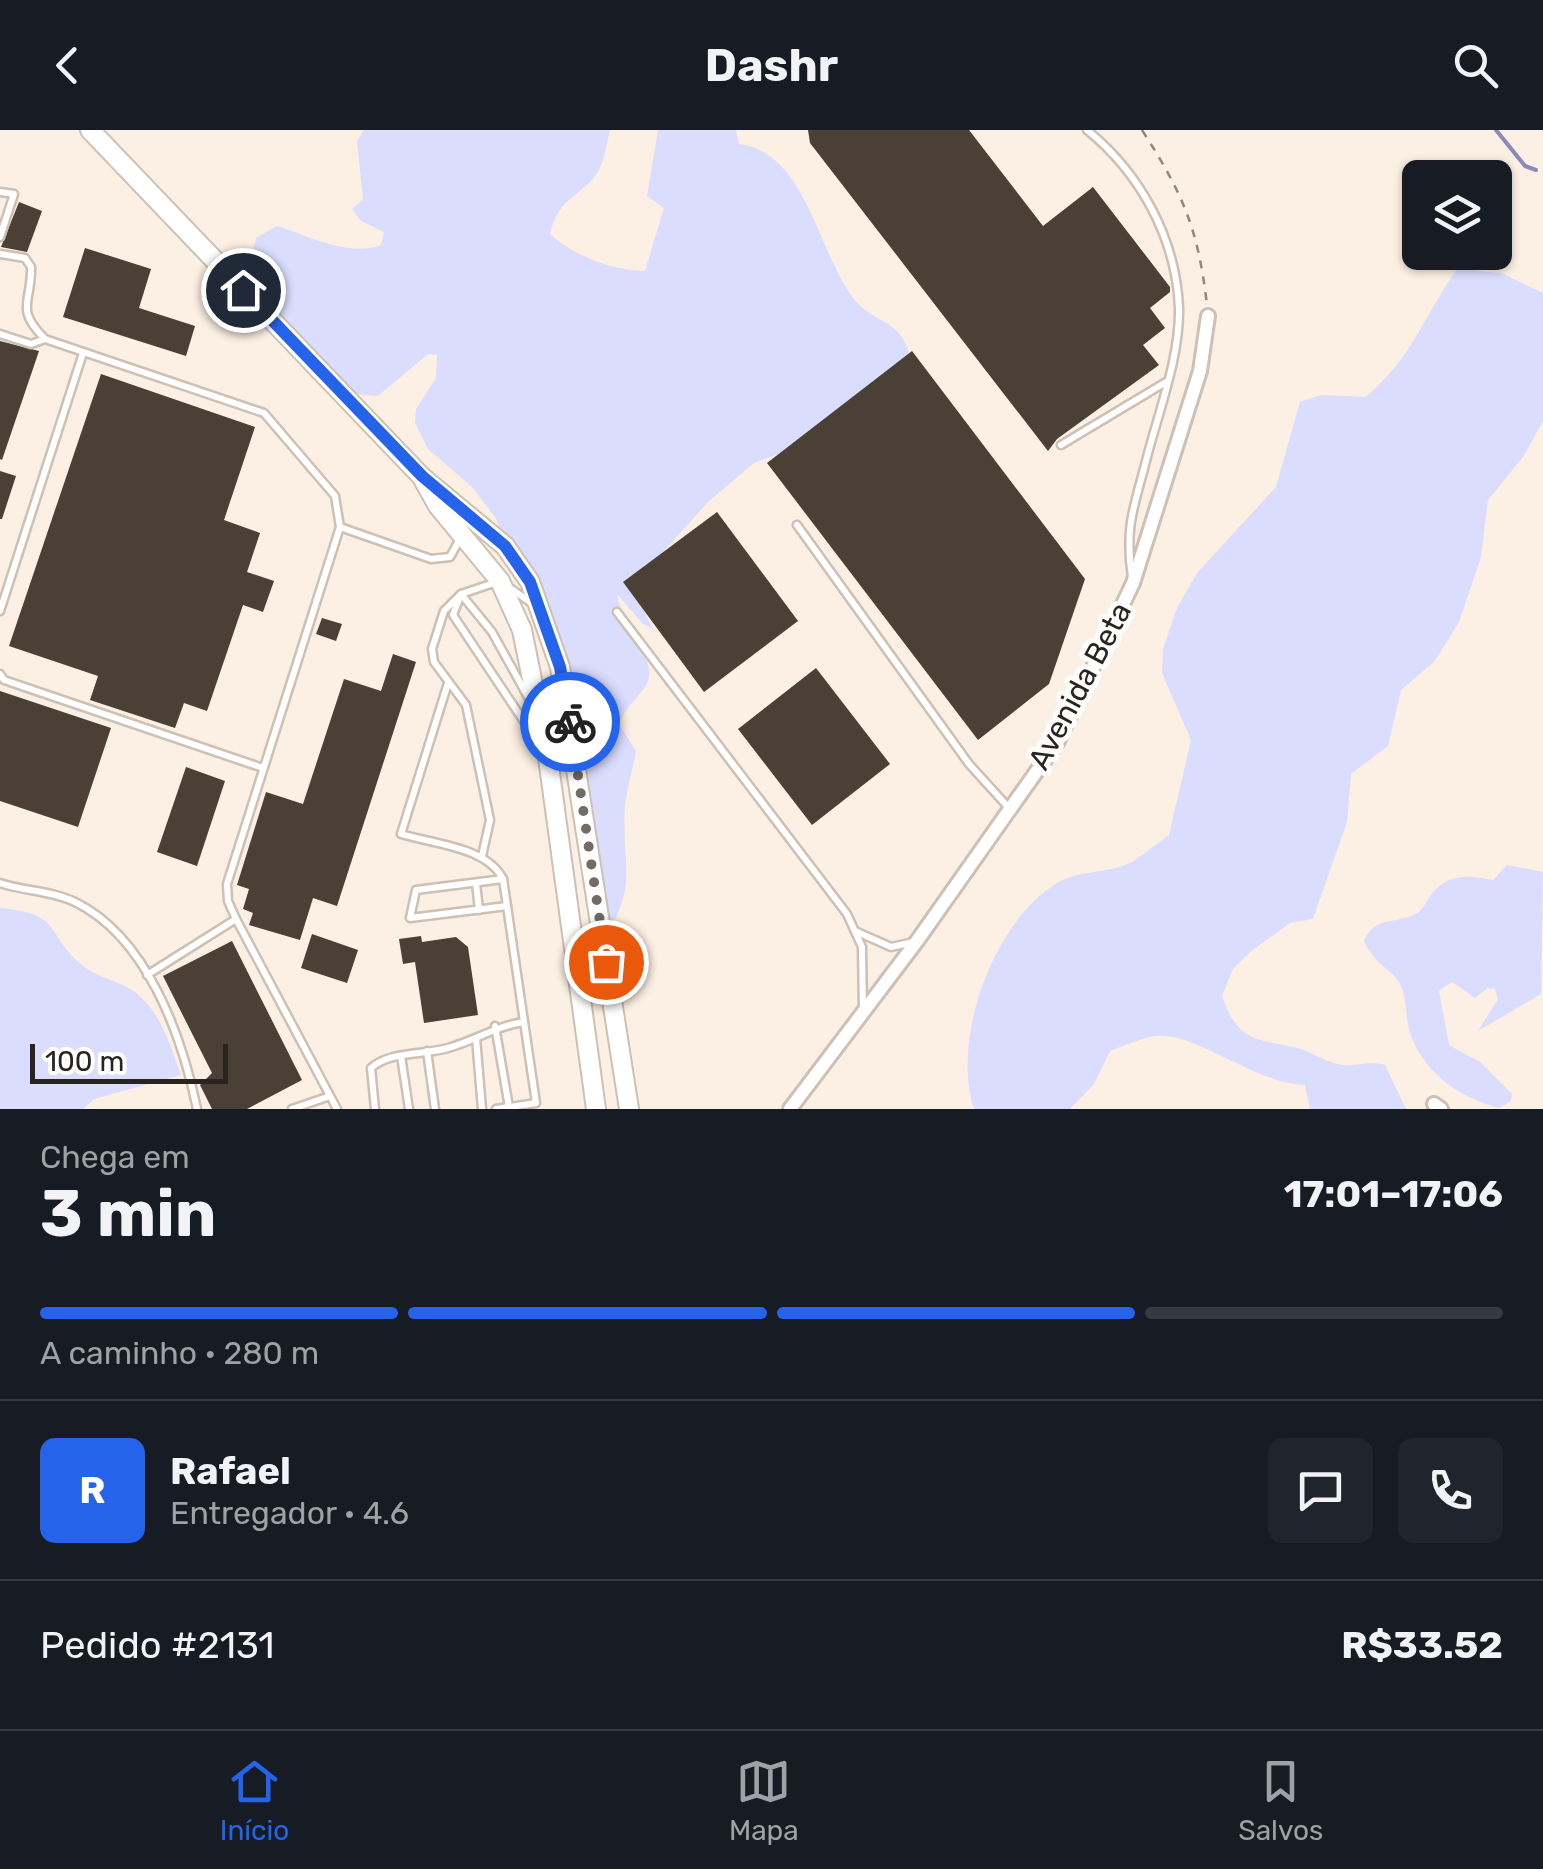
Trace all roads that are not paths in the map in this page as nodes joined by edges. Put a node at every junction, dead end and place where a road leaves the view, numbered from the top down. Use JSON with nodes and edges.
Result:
{"nodes":[{"id":1,"x":90,"y":130,"type":"edge"},
{"id":2,"x":1086,"y":130,"type":"edge"},
{"id":3,"x":0,"y":192,"type":"edge"},
{"id":4,"x":0,"y":237,"type":"edge"},
{"id":5,"x":0,"y":254,"type":"edge"},
{"id":6,"x":1208,"y":316,"type":"road end"},
{"id":7,"x":0,"y":334,"type":"edge"},
{"id":8,"x":45,"y":340,"type":"junction"},
{"id":9,"x":83,"y":353,"type":"junction"},
{"id":10,"x":1166,"y":382,"type":"junction"},
{"id":11,"x":1062,"y":444,"type":"dead end"},
{"id":12,"x":422,"y":476,"type":"junction"},
{"id":13,"x":797,"y":525,"type":"dead end"},
{"id":14,"x":340,"y":527,"type":"junction"},
{"id":15,"x":463,"y":534,"type":"junction"},
{"id":16,"x":500,"y":581,"type":"junction"},
{"id":17,"x":1133,"y":583,"type":"junction"},
{"id":18,"x":461,"y":594,"type":"junction"},
{"id":19,"x":0,"y":611,"type":"edge"},
{"id":20,"x":618,"y":612,"type":"dead end"},
{"id":21,"x":550,"y":637,"type":"junction"},
{"id":22,"x":0,"y":674,"type":"edge"},
{"id":23,"x":448,"y":683,"type":"junction"},
{"id":24,"x":541,"y":720,"type":"junction"},
{"id":25,"x":548,"y":758,"type":"junction"},
{"id":26,"x":264,"y":768,"type":"junction"},
{"id":27,"x":1010,"y":809,"type":"junction"},
{"id":28,"x":482,"y":856,"type":"junction"},
{"id":29,"x":503,"y":880,"type":"junction"},
{"id":30,"x":476,"y":882,"type":"junction"},
{"id":31,"x":0,"y":883,"type":"edge"},
{"id":32,"x":507,"y":906,"type":"junction"},
{"id":33,"x":480,"y":910,"type":"junction"},
{"id":34,"x":236,"y":919,"type":"junction"},
{"id":35,"x":854,"y":930,"type":"junction"},
{"id":36,"x":917,"y":941,"type":"junction"},
{"id":37,"x":147,"y":975,"type":"junction"},
{"id":38,"x":863,"y":1014,"type":"junction"},
{"id":39,"x":524,"y":1022,"type":"junction"},
{"id":40,"x":494,"y":1026,"type":"junction"},
{"id":41,"x":476,"y":1038,"type":"junction"},
{"id":42,"x":427,"y":1051,"type":"junction"},
{"id":43,"x":401,"y":1056,"type":"junction"},
{"id":44,"x":330,"y":1096,"type":"junction"},
{"id":45,"x":510,"y":1107,"type":"edge"},
{"id":46,"x":197,"y":1109,"type":"edge"},
{"id":47,"x":292,"y":1109,"type":"edge"},
{"id":48,"x":336,"y":1109,"type":"edge"},
{"id":49,"x":375,"y":1109,"type":"edge"},
{"id":50,"x":409,"y":1109,"type":"edge"},
{"id":51,"x":435,"y":1109,"type":"edge"},
{"id":52,"x":482,"y":1109,"type":"edge"},
{"id":53,"x":496,"y":1109,"type":"edge"},
{"id":54,"x":596,"y":1109,"type":"edge"},
{"id":55,"x":629,"y":1109,"type":"edge"},
{"id":56,"x":790,"y":1109,"type":"edge"}],
"edges":[{"from":1,"to":12,"type":"main road"},
{"from":2,"to":10,"type":"lane"},
{"from":3,"to":4,"type":"lane"},
{"from":5,"to":8,"type":"lane"},
{"from":6,"to":17,"type":"street","name":"Avenida Beta"},
{"from":7,"to":8,"type":"lane"},
{"from":8,"to":9,"type":"lane"},
{"from":9,"to":14,"type":"lane"},
{"from":9,"to":19,"type":"lane"},
{"from":10,"to":11,"type":"lane"},
{"from":10,"to":17,"type":"lane"},
{"from":12,"to":15,"type":"main road"},
{"from":12,"to":21,"type":"main road"},
{"from":13,"to":27,"type":"lane"},
{"from":14,"to":15,"type":"lane"},
{"from":14,"to":26,"type":"lane"},
{"from":15,"to":16,"type":"main road"},
{"from":16,"to":18,"type":"lane"},
{"from":16,"to":21,"type":"lane"},
{"from":16,"to":24,"type":"main road"},
{"from":17,"to":27,"type":"street","name":"Avenida Beta"},
{"from":18,"to":23,"type":"lane"},
{"from":18,"to":24,"type":"lane"},
{"from":18,"to":25,"type":"lane"},
{"from":20,"to":35,"type":"lane"},
{"from":21,"to":55,"type":"main road"},
{"from":22,"to":26,"type":"lane"},
{"from":23,"to":28,"type":"lane"},
{"from":23,"to":28,"type":"lane"},
{"from":24,"to":25,"type":"main road"},
{"from":25,"to":54,"type":"main road"},
{"from":26,"to":34,"type":"lane"},
{"from":27,"to":36,"type":"street","name":"Avenida Beta"},
{"from":28,"to":29,"type":"lane"},
{"from":29,"to":30,"type":"lane"},
{"from":29,"to":32,"type":"lane"},
{"from":30,"to":33,"type":"lane"},
{"from":30,"to":33,"type":"lane"},
{"from":31,"to":37,"type":"lane"},
{"from":32,"to":33,"type":"lane"},
{"from":32,"to":39,"type":"lane"},
{"from":34,"to":37,"type":"lane"},
{"from":34,"to":44,"type":"lane"},
{"from":35,"to":36,"type":"lane"},
{"from":35,"to":38,"type":"lane"},
{"from":36,"to":38,"type":"street","name":"Avenida Beta"},
{"from":37,"to":46,"type":"lane"},
{"from":38,"to":56,"type":"street","name":"Avenida Beta"},
{"from":39,"to":40,"type":"lane"},
{"from":39,"to":45,"type":"lane"},
{"from":40,"to":41,"type":"lane"},
{"from":40,"to":45,"type":"lane"},
{"from":41,"to":42,"type":"lane"},
{"from":41,"to":52,"type":"lane"},
{"from":42,"to":43,"type":"lane"},
{"from":42,"to":51,"type":"lane"},
{"from":43,"to":49,"type":"lane"},
{"from":43,"to":50,"type":"lane"},
{"from":44,"to":47,"type":"lane"},
{"from":44,"to":48,"type":"lane"},
{"from":45,"to":53,"type":"lane"}]}
